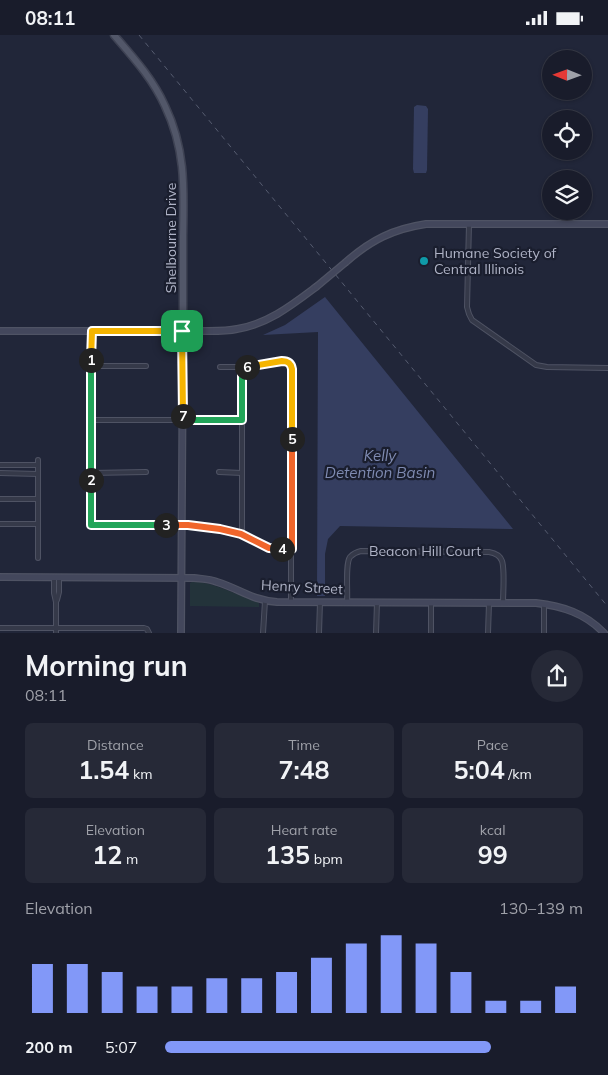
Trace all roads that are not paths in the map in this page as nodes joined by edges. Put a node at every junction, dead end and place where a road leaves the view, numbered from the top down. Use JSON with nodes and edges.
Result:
{"nodes":[{"id":1,"x":114,"y":35,"type":"edge"},
{"id":2,"x":469,"y":223,"type":"junction"},
{"id":3,"x":608,"y":224,"type":"edge"},
{"id":4,"x":0,"y":331,"type":"edge"},
{"id":5,"x":92,"y":331,"type":"junction"},
{"id":6,"x":182,"y":331,"type":"junction"},
{"id":7,"x":91,"y":366,"type":"junction"},
{"id":8,"x":146,"y":366,"type":"dead end"},
{"id":9,"x":220,"y":367,"type":"dead end"},
{"id":10,"x":242,"y":367,"type":"junction"},
{"id":11,"x":608,"y":368,"type":"edge"},
{"id":12,"x":91,"y":420,"type":"junction"},
{"id":13,"x":182,"y":420,"type":"junction"},
{"id":14,"x":242,"y":420,"type":"junction"},
{"id":15,"x":38,"y":460,"type":"dead end"},
{"id":16,"x":0,"y":465,"type":"edge"},
{"id":17,"x":38,"y":465,"type":"junction"},
{"id":18,"x":146,"y":472,"type":"dead end"},
{"id":19,"x":0,"y":473,"type":"edge"},
{"id":20,"x":91,"y":473,"type":"junction"},
{"id":21,"x":219,"y":473,"type":"dead end"},
{"id":22,"x":242,"y":473,"type":"junction"},
{"id":23,"x":38,"y":474,"type":"junction"},
{"id":24,"x":0,"y":499,"type":"edge"},
{"id":25,"x":37,"y":499,"type":"junction"},
{"id":26,"x":0,"y":524,"type":"edge"},
{"id":27,"x":38,"y":524,"type":"junction"},
{"id":28,"x":182,"y":525,"type":"junction"},
{"id":29,"x":242,"y":535,"type":"junction"},
{"id":30,"x":292,"y":549,"type":"junction"},
{"id":31,"x":38,"y":558,"type":"dead end"},
{"id":32,"x":0,"y":577,"type":"edge"},
{"id":33,"x":56,"y":577,"type":"junction"},
{"id":34,"x":181,"y":577,"type":"junction"},
{"id":35,"x":265,"y":601,"type":"junction"},
{"id":36,"x":291,"y":602,"type":"junction"},
{"id":37,"x":320,"y":602,"type":"junction"},
{"id":38,"x":348,"y":602,"type":"junction"},
{"id":39,"x":377,"y":602,"type":"junction"},
{"id":40,"x":431,"y":603,"type":"junction"},
{"id":41,"x":489,"y":603,"type":"junction"},
{"id":42,"x":503,"y":603,"type":"junction"},
{"id":43,"x":544,"y":604,"type":"junction"},
{"id":44,"x":0,"y":628,"type":"edge"},
{"id":45,"x":11,"y":630,"type":"edge"},
{"id":46,"x":56,"y":630,"type":"edge"},
{"id":47,"x":103,"y":630,"type":"edge"},
{"id":48,"x":148,"y":631,"type":"edge"},
{"id":49,"x":181,"y":633,"type":"edge"},
{"id":50,"x":263,"y":633,"type":"edge"},
{"id":51,"x":319,"y":633,"type":"edge"},
{"id":52,"x":376,"y":633,"type":"edge"},
{"id":53,"x":432,"y":633,"type":"edge"},
{"id":54,"x":488,"y":633,"type":"edge"},
{"id":55,"x":544,"y":633,"type":"edge"},
{"id":56,"x":604,"y":633,"type":"edge"}],
"edges":[{"from":1,"to":6,"type":"main road","name":"Shelbourne Drive"},
{"from":2,"to":3,"type":"main road"},
{"from":2,"to":6,"type":"main road","bridge":true},
{"from":2,"to":11,"type":"street"},
{"from":4,"to":5,"type":"main road"},
{"from":5,"to":6,"type":"main road"},
{"from":5,"to":7,"type":"street"},
{"from":6,"to":13,"type":"main road","name":"Shelbourne Drive"},
{"from":7,"to":8,"type":"street"},
{"from":7,"to":12,"type":"street"},
{"from":9,"to":10,"type":"street"},
{"from":10,"to":14,"type":"street"},
{"from":10,"to":30,"type":"street"},
{"from":12,"to":13,"type":"street"},
{"from":12,"to":20,"type":"street"},
{"from":13,"to":14,"type":"street"},
{"from":13,"to":28,"type":"main road","name":"Shelbourne Drive"},
{"from":14,"to":22,"type":"street"},
{"from":15,"to":17,"type":"street"},
{"from":16,"to":17,"type":"street"},
{"from":17,"to":23,"type":"street"},
{"from":18,"to":20,"type":"street"},
{"from":19,"to":23,"type":"street"},
{"from":20,"to":28,"type":"street"},
{"from":21,"to":22,"type":"street"},
{"from":22,"to":29,"type":"street"},
{"from":23,"to":25,"type":"street"},
{"from":24,"to":25,"type":"street"},
{"from":25,"to":27,"type":"street"},
{"from":26,"to":27,"type":"street"},
{"from":27,"to":31,"type":"street"},
{"from":28,"to":29,"type":"street"},
{"from":28,"to":34,"type":"main road","name":"Shelbourne Drive"},
{"from":29,"to":30,"type":"street"},
{"from":30,"to":36,"type":"street"},
{"from":32,"to":33,"type":"main road","name":"Henry Street"},
{"from":33,"to":34,"type":"main road","name":"Henry Street"},
{"from":33,"to":46,"type":"street"},
{"from":34,"to":35,"type":"main road","name":"Henry Street"},
{"from":34,"to":49,"type":"main road","name":"Shelbourne Drive"},
{"from":35,"to":36,"type":"main road","name":"Henry Street"},
{"from":35,"to":50,"type":"street"},
{"from":36,"to":37,"type":"main road","name":"Henry Street"},
{"from":37,"to":38,"type":"main road","name":"Henry Street"},
{"from":37,"to":51,"type":"street"},
{"from":38,"to":39,"type":"main road","name":"Henry Street"},
{"from":38,"to":42,"type":"street","name":"Beacon Hill Court"},
{"from":39,"to":40,"type":"main road","name":"Henry Street"},
{"from":39,"to":52,"type":"street"},
{"from":40,"to":41,"type":"main road","name":"Henry Street"},
{"from":40,"to":53,"type":"street"},
{"from":41,"to":42,"type":"main road","name":"Henry Street"},
{"from":41,"to":54,"type":"street"},
{"from":42,"to":43,"type":"main road","name":"Henry Street"},
{"from":43,"to":55,"type":"street"},
{"from":43,"to":56,"type":"main road","name":"Henry Street"},
{"from":44,"to":45,"type":"street"},
{"from":45,"to":46,"type":"street"},
{"from":46,"to":47,"type":"street"},
{"from":47,"to":48,"type":"street"}]}
